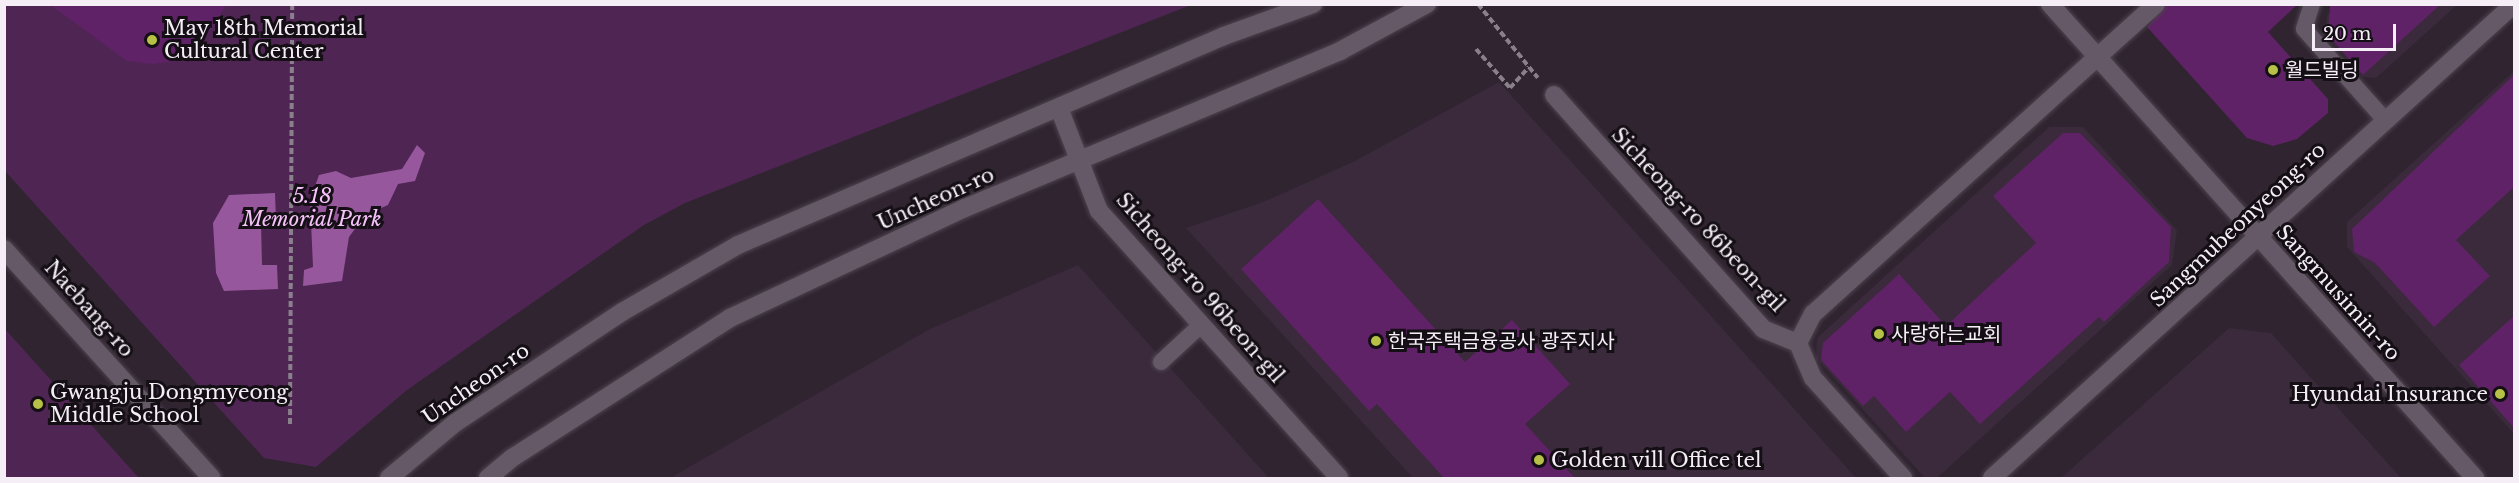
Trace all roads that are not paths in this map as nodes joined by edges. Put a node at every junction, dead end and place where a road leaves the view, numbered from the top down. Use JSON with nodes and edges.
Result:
{"nodes":[{"id":1,"x":1313,"y":4,"type":"edge"},
{"id":2,"x":1427,"y":4,"type":"edge"},
{"id":3,"x":2050,"y":4,"type":"edge"},
{"id":4,"x":2156,"y":4,"type":"edge"},
{"id":5,"x":2312,"y":4,"type":"edge"},
{"id":6,"x":2514,"y":4,"type":"edge"},
{"id":7,"x":2096,"y":57,"type":"junction"},
{"id":8,"x":1554,"y":95,"type":"road end"},
{"id":9,"x":1059,"y":108,"type":"junction"},
{"id":10,"x":2385,"y":120,"type":"junction"},
{"id":11,"x":1078,"y":163,"type":"junction"},
{"id":12,"x":2258,"y":238,"type":"junction"},
{"id":13,"x":4,"y":249,"type":"edge"},
{"id":14,"x":1201,"y":325,"type":"junction"},
{"id":15,"x":1798,"y":344,"type":"junction"},
{"id":16,"x":1161,"y":362,"type":"dead end"},
{"id":17,"x":212,"y":478,"type":"edge"},
{"id":18,"x":389,"y":478,"type":"edge"},
{"id":19,"x":488,"y":478,"type":"edge"},
{"id":20,"x":1339,"y":478,"type":"edge"},
{"id":21,"x":1903,"y":478,"type":"edge"},
{"id":22,"x":1992,"y":478,"type":"edge"},
{"id":23,"x":2475,"y":478,"type":"edge"}],
"edges":[{"from":1,"to":9,"type":"street","name":"Uncheon-ro"},
{"from":2,"to":11,"type":"street","name":"Uncheon-ro"},
{"from":3,"to":7,"type":"street","name":"Sangmusimin-ro"},
{"from":4,"to":7,"type":"street"},
{"from":5,"to":10,"type":"lane"},
{"from":6,"to":10,"type":"street","name":"Sangmubeonyeong-ro"},
{"from":7,"to":12,"type":"street","name":"Sangmusimin-ro"},
{"from":7,"to":15,"type":"street"},
{"from":8,"to":15,"type":"street","name":"Sicheong-ro 86beon-gil"},
{"from":9,"to":11,"type":"street","name":"Sicheong-ro 96beon-gil"},
{"from":9,"to":18,"type":"street","name":"Uncheon-ro"},
{"from":10,"to":12,"type":"street","name":"Sangmubeonyeong-ro"},
{"from":11,"to":14,"type":"street","name":"Sicheong-ro 96beon-gil"},
{"from":11,"to":19,"type":"street","name":"Uncheon-ro"},
{"from":12,"to":22,"type":"street","name":"Sangmubeonyeong-ro"},
{"from":12,"to":23,"type":"street","name":"Sangmusimin-ro"},
{"from":13,"to":17,"type":"street","name":"Naebang-ro"},
{"from":14,"to":16,"type":"lane"},
{"from":14,"to":20,"type":"street","name":"Sicheong-ro 96beon-gil"},
{"from":15,"to":21,"type":"street"}]}
